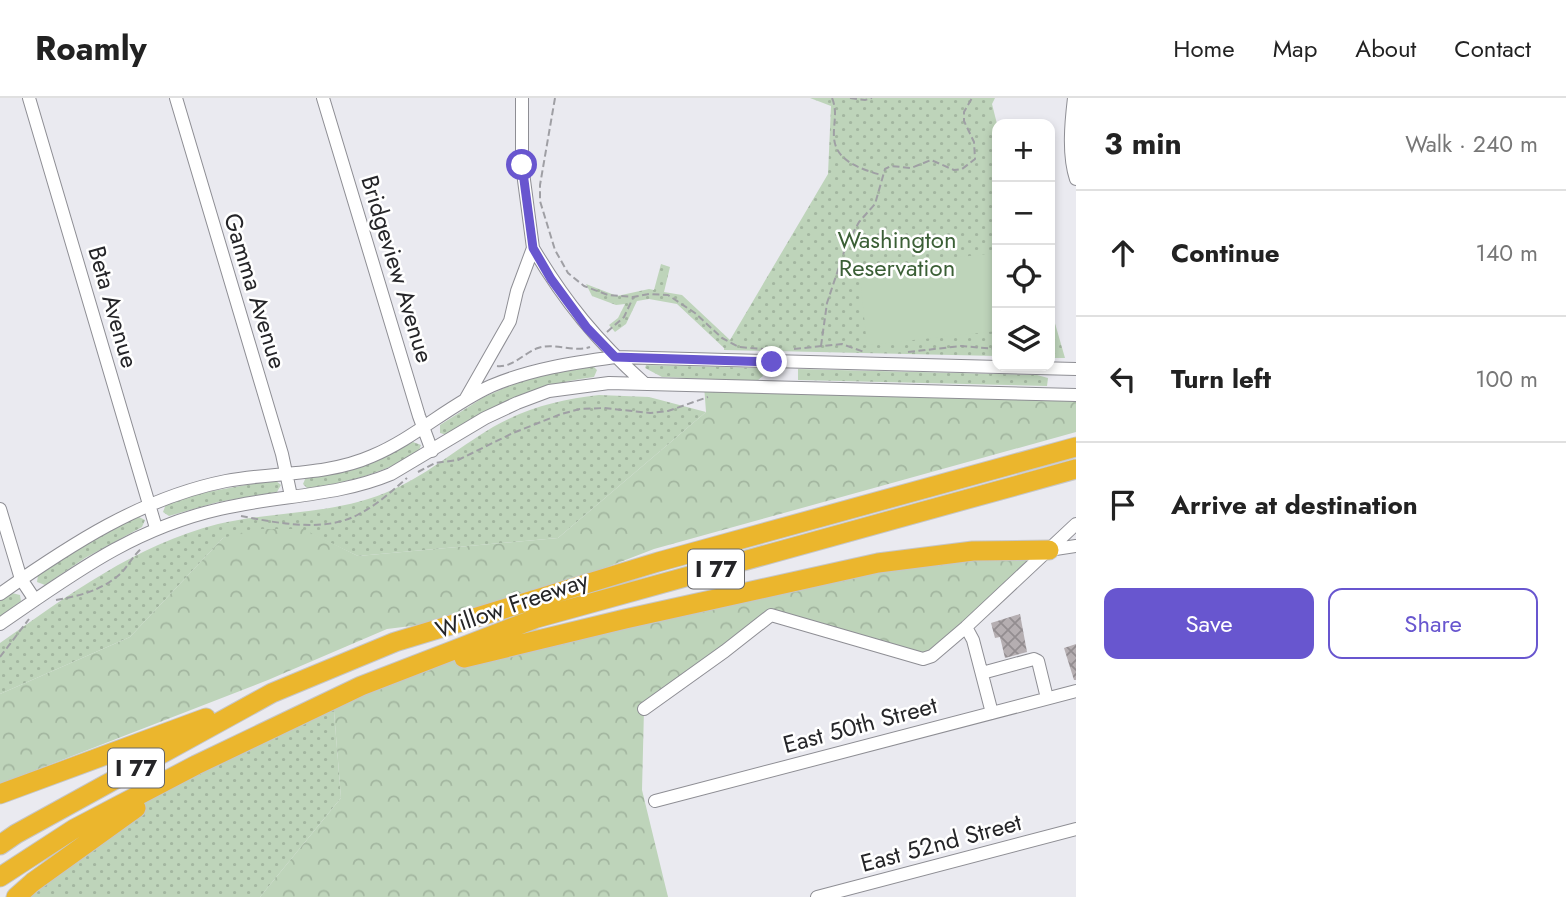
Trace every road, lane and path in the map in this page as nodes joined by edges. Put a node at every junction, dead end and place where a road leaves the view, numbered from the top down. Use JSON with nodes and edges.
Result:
{"nodes":[{"id":1,"x":29,"y":98,"type":"edge"},
{"id":2,"x":176,"y":98,"type":"edge"},
{"id":3,"x":323,"y":98,"type":"edge"},
{"id":4,"x":522,"y":98,"type":"edge"},
{"id":5,"x":555,"y":98,"type":"edge"},
{"id":6,"x":832,"y":98,"type":"edge"},
{"id":7,"x":850,"y":98,"type":"edge"},
{"id":8,"x":872,"y":98,"type":"edge"},
{"id":9,"x":972,"y":98,"type":"edge"},
{"id":10,"x":1074,"y":98,"type":"edge"},
{"id":11,"x":882,"y":176,"type":"junction"},
{"id":12,"x":1076,"y":179,"type":"edge"},
{"id":13,"x":533,"y":248,"type":"junction"},
{"id":14,"x":633,"y":297,"type":"junction"},
{"id":15,"x":608,"y":331,"type":"dead end"},
{"id":16,"x":594,"y":344,"type":"dead end"},
{"id":17,"x":821,"y":346,"type":"junction"},
{"id":18,"x":774,"y":349,"type":"dead end"},
{"id":19,"x":785,"y":349,"type":"dead end"},
{"id":20,"x":992,"y":349,"type":"edge"},
{"id":21,"x":901,"y":353,"type":"dead end"},
{"id":22,"x":869,"y":354,"type":"dead end"},
{"id":23,"x":615,"y":357,"type":"junction"},
{"id":24,"x":497,"y":366,"type":"dead end"},
{"id":25,"x":1076,"y":369,"type":"edge"},
{"id":26,"x":644,"y":383,"type":"junction"},
{"id":27,"x":1076,"y":395,"type":"edge"},
{"id":28,"x":711,"y":397,"type":"dead end"},
{"id":29,"x":465,"y":401,"type":"junction"},
{"id":30,"x":423,"y":427,"type":"junction"},
{"id":31,"x":1076,"y":447,"type":"edge"},
{"id":32,"x":432,"y":451,"type":"junction"},
{"id":33,"x":1076,"y":469,"type":"edge"},
{"id":34,"x":286,"y":472,"type":"junction"},
{"id":35,"x":291,"y":496,"type":"junction"},
{"id":36,"x":149,"y":504,"type":"junction"},
{"id":37,"x":0,"y":509,"type":"edge"},
{"id":38,"x":233,"y":516,"type":"dead end"},
{"id":39,"x":1076,"y":524,"type":"edge"},
{"id":40,"x":156,"y":528,"type":"junction"},
{"id":41,"x":145,"y":546,"type":"dead end"},
{"id":42,"x":1076,"y":546,"type":"edge"},
{"id":43,"x":1049,"y":550,"type":"junction"},
{"id":44,"x":21,"y":579,"type":"junction"},
{"id":45,"x":0,"y":594,"type":"edge"},
{"id":46,"x":39,"y":605,"type":"junction"},
{"id":47,"x":0,"y":624,"type":"edge"},
{"id":48,"x":966,"y":627,"type":"junction"},
{"id":49,"x":0,"y":657,"type":"edge"},
{"id":50,"x":982,"y":673,"type":"junction"},
{"id":51,"x":361,"y":686,"type":"junction"},
{"id":52,"x":1076,"y":691,"type":"edge"},
{"id":53,"x":272,"y":693,"type":"junction"},
{"id":54,"x":1047,"y":698,"type":"junction"},
{"id":55,"x":644,"y":709,"type":"dead end"},
{"id":56,"x":992,"y":713,"type":"junction"},
{"id":57,"x":196,"y":765,"type":"junction"},
{"id":58,"x":0,"y":794,"type":"edge"},
{"id":59,"x":655,"y":801,"type":"dead end"},
{"id":60,"x":1076,"y":829,"type":"edge"},
{"id":61,"x":0,"y":845,"type":"edge"},
{"id":62,"x":0,"y":877,"type":"edge"},
{"id":63,"x":16,"y":897,"type":"edge"},
{"id":64,"x":817,"y":897,"type":"edge"}],
"edges":[{"from":1,"to":36,"type":"street","name":"Beta Avenue"},
{"from":2,"to":34,"type":"street","name":"Gamma Avenue"},
{"from":3,"to":30,"type":"street","name":"Bridgeview Avenue"},
{"from":4,"to":13,"type":"street"},
{"from":5,"to":14,"type":"path"},
{"from":6,"to":11,"type":"path"},
{"from":7,"to":8,"type":"path"},
{"from":9,"to":11,"type":"path"},
{"from":10,"to":12,"type":"street"},
{"from":11,"to":17,"type":"path"},
{"from":13,"to":23,"type":"street"},
{"from":13,"to":29,"type":"street"},
{"from":14,"to":15,"type":"path"},
{"from":14,"to":18,"type":"path"},
{"from":16,"to":24,"type":"path"},
{"from":17,"to":19,"type":"path"},
{"from":17,"to":22,"type":"path"},
{"from":20,"to":21,"type":"path"},
{"from":23,"to":25,"type":"street"},
{"from":23,"to":26,"type":"street"},
{"from":23,"to":29,"type":"street"},
{"from":26,"to":27,"type":"street"},
{"from":26,"to":32,"type":"street"},
{"from":28,"to":38,"type":"path"},
{"from":29,"to":30,"type":"street"},
{"from":30,"to":32,"type":"street","name":"Bridgeview Avenue"},
{"from":30,"to":34,"type":"street"},
{"from":31,"to":53,"type":"highway","name":"Willow Freeway","number":"I 77"},
{"from":32,"to":35,"type":"street"},
{"from":33,"to":51,"type":"highway","name":"Willow Freeway","number":"I 77"},
{"from":34,"to":35,"type":"street","name":"Gamma Avenue"},
{"from":34,"to":36,"type":"street"},
{"from":35,"to":40,"type":"street"},
{"from":36,"to":40,"type":"street","name":"Beta Avenue"},
{"from":36,"to":44,"type":"street"},
{"from":37,"to":44,"type":"street"},
{"from":39,"to":43,"type":"street"},
{"from":40,"to":46,"type":"street"},
{"from":41,"to":46,"type":"path"},
{"from":42,"to":43,"type":"street"},
{"from":43,"to":48,"type":"street"},
{"from":43,"to":51,"type":"highway"},
{"from":44,"to":45,"type":"street"},
{"from":44,"to":46,"type":"street"},
{"from":46,"to":47,"type":"street"},
{"from":46,"to":49,"type":"path"},
{"from":48,"to":50,"type":"street"},
{"from":48,"to":55,"type":"street"},
{"from":50,"to":54,"type":"street"},
{"from":50,"to":56,"type":"street"},
{"from":51,"to":57,"type":"highway","name":"Willow Freeway","number":"I 77"},
{"from":52,"to":54,"type":"street","name":"East 50th Street"},
{"from":53,"to":58,"type":"highway"},
{"from":53,"to":61,"type":"highway","name":"Willow Freeway","number":"I 77"},
{"from":54,"to":56,"type":"street","name":"East 50th Street"},
{"from":56,"to":59,"type":"street","name":"East 50th Street"},
{"from":57,"to":62,"type":"highway","name":"Willow Freeway","number":"I 77"},
{"from":57,"to":63,"type":"highway"},
{"from":60,"to":64,"type":"street","name":"East 52nd Street"}]}
